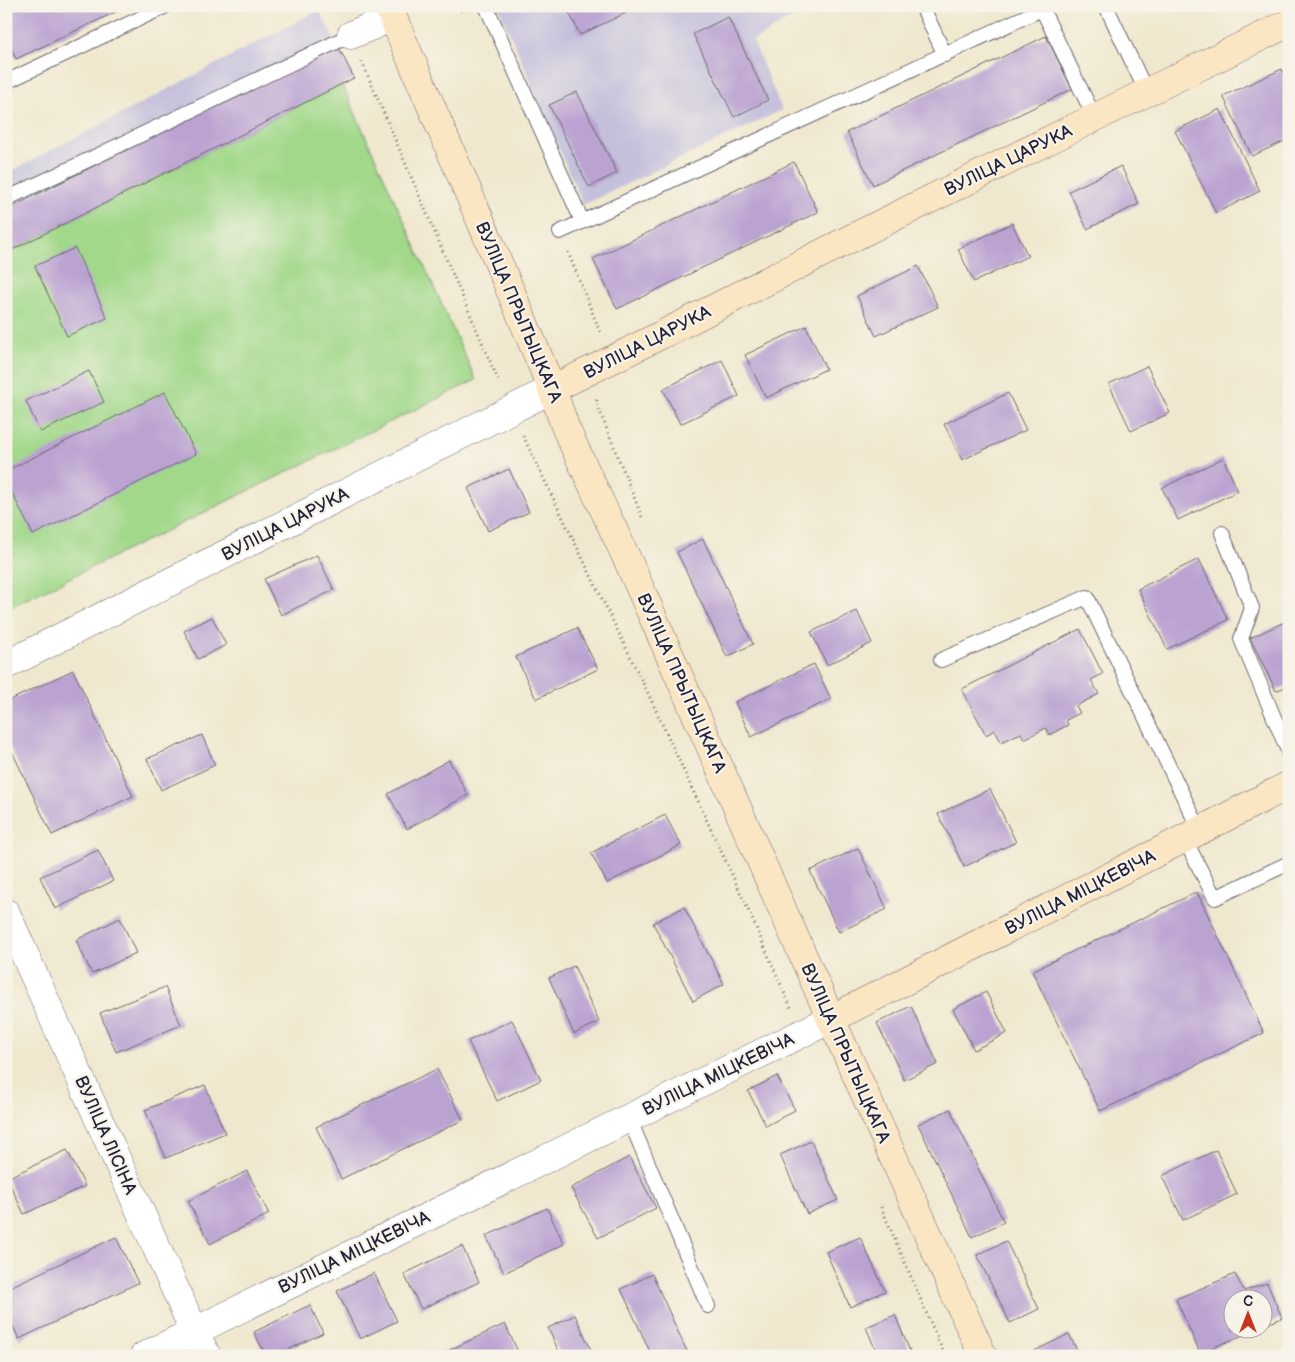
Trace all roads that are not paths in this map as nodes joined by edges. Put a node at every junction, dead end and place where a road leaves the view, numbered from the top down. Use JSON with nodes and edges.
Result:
{"nodes":[{"id":1,"x":166,"y":6,"type":"edge"},
{"id":2,"x":486,"y":6,"type":"edge"},
{"id":3,"x":922,"y":6,"type":"edge"},
{"id":4,"x":1106,"y":6,"type":"edge"},
{"id":5,"x":390,"y":11,"type":"edge"},
{"id":6,"x":1289,"y":23,"type":"edge"},
{"id":7,"x":350,"y":35,"type":"joint"},
{"id":8,"x":944,"y":55,"type":"junction"},
{"id":9,"x":6,"y":82,"type":"edge"},
{"id":10,"x":1146,"y":91,"type":"junction"},
{"id":11,"x":1096,"y":117,"type":"junction"},
{"id":12,"x":6,"y":199,"type":"edge"},
{"id":13,"x":582,"y":222,"type":"junction"},
{"id":14,"x":560,"y":232,"type":"road end"},
{"id":15,"x":552,"y":389,"type":"junction"},
{"id":16,"x":1222,"y":533,"type":"dead end"},
{"id":17,"x":941,"y":660,"type":"dead end"},
{"id":18,"x":6,"y":665,"type":"edge"},
{"id":19,"x":1289,"y":753,"type":"edge"},
{"id":20,"x":1289,"y":786,"type":"edge"},
{"id":21,"x":1192,"y":834,"type":"junction"},
{"id":22,"x":1289,"y":863,"type":"edge"},
{"id":23,"x":6,"y":914,"type":"edge"},
{"id":24,"x":831,"y":1019,"type":"junction"},
{"id":25,"x":629,"y":1118,"type":"junction"},
{"id":26,"x":708,"y":1306,"type":"dead end"},
{"id":27,"x":194,"y":1331,"type":"junction"},
{"id":28,"x":144,"y":1356,"type":"edge"},
{"id":29,"x":207,"y":1356,"type":"edge"},
{"id":30,"x":983,"y":1356,"type":"edge"}],
"edges":[{"from":1,"to":9,"type":"lane"},
{"from":2,"to":13,"type":"lane"},
{"from":3,"to":8,"type":"lane"},
{"from":4,"to":10,"type":"lane"},
{"from":5,"to":7,"type":"street"},
{"from":5,"to":15,"type":"main road","name":"ВУЛІЦА ПРЫТЫЦКАГА"},
{"from":6,"to":10,"type":"main road","name":"ВУЛІЦА ЦАРУКА"},
{"from":7,"to":12,"type":"lane"},
{"from":8,"to":11,"type":"lane"},
{"from":8,"to":13,"type":"lane"},
{"from":10,"to":11,"type":"main road","name":"ВУЛІЦА ЦАРУКА"},
{"from":11,"to":15,"type":"main road","name":"ВУЛІЦА ЦАРУКА"},
{"from":13,"to":14,"type":"lane"},
{"from":15,"to":18,"type":"street","name":"ВУЛІЦА ЦАРУКА"},
{"from":15,"to":24,"type":"main road","name":"ВУЛІЦА ПРЫТЫЦКАГА"},
{"from":16,"to":19,"type":"lane"},
{"from":17,"to":21,"type":"lane"},
{"from":20,"to":21,"type":"main road","name":"ВУЛІЦА МІЦКЕВІЧА"},
{"from":21,"to":22,"type":"lane"},
{"from":21,"to":24,"type":"main road","name":"ВУЛІЦА МІЦКЕВІЧА"},
{"from":23,"to":27,"type":"street","name":"ВУЛІЦА ЛІСІНА"},
{"from":24,"to":25,"type":"street","name":"ВУЛІЦА МІЦКЕВІЧА"},
{"from":24,"to":30,"type":"main road","name":"ВУЛІЦА ПРЫТЫЦКАГА"},
{"from":25,"to":26,"type":"lane"},
{"from":25,"to":27,"type":"street","name":"ВУЛІЦА МІЦКЕВІЧА"},
{"from":27,"to":28,"type":"street","name":"ВУЛІЦА МІЦКЕВІЧА"},
{"from":27,"to":29,"type":"street","name":"ВУЛІЦА ЛІСІНА"}]}
